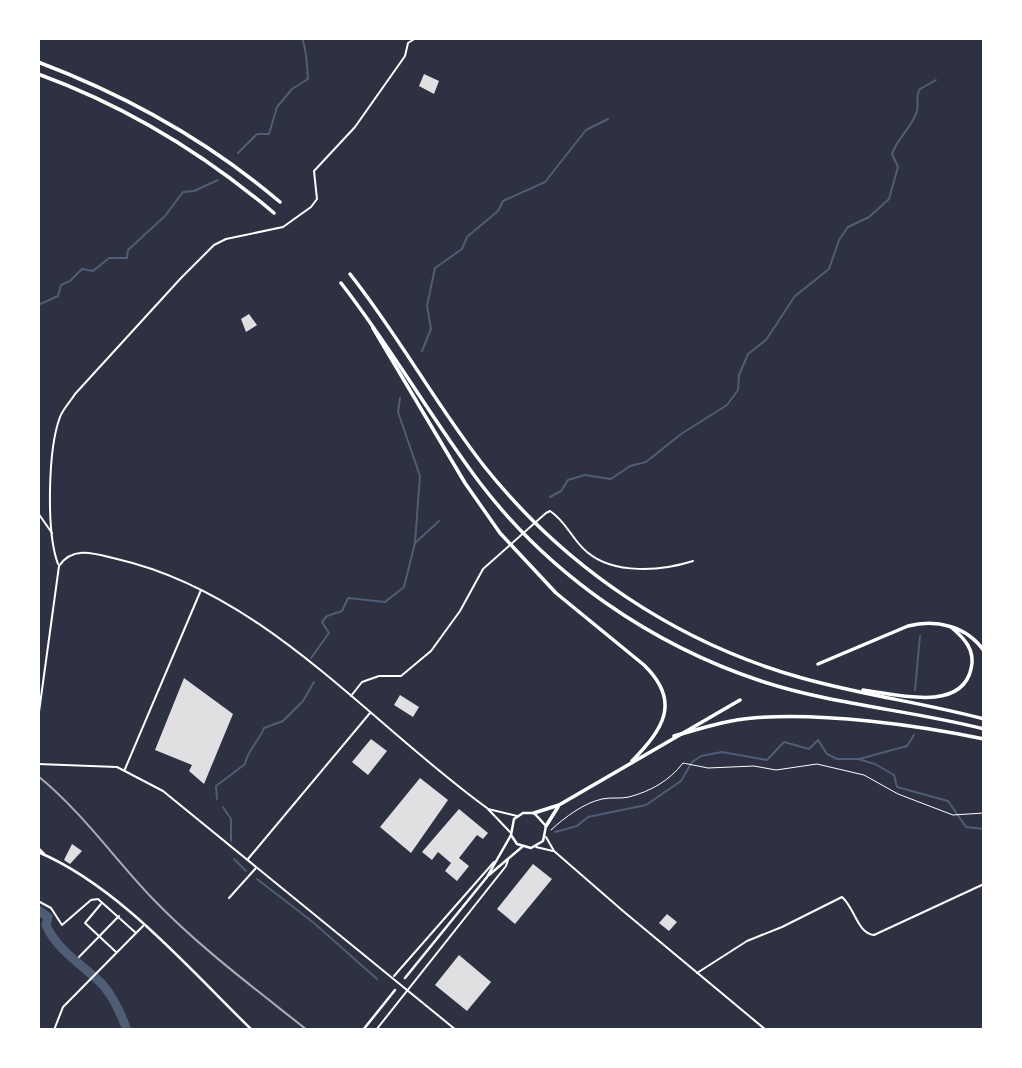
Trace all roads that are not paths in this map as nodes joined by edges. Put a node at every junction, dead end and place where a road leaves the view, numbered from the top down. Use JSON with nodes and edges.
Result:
{"nodes":[{"id":1,"x":416,"y":38,"type":"edge"},
{"id":2,"x":431,"y":38,"type":"edge"},
{"id":3,"x":438,"y":38,"type":"edge"},
{"id":4,"x":410,"y":40,"type":"edge"},
{"id":5,"x":38,"y":62,"type":"edge"},
{"id":6,"x":38,"y":74,"type":"edge"},
{"id":7,"x":280,"y":202,"type":"dead end"},
{"id":8,"x":274,"y":213,"type":"dead end"},
{"id":9,"x":350,"y":274,"type":"dead end"},
{"id":10,"x":341,"y":283,"type":"dead end"},
{"id":11,"x":370,"y":321,"type":"junction"},
{"id":12,"x":38,"y":513,"type":"edge"},
{"id":13,"x":53,"y":534,"type":"junction"},
{"id":14,"x":693,"y":561,"type":"dead end"},
{"id":15,"x":59,"y":566,"type":"junction"},
{"id":16,"x":202,"y":589,"type":"junction"},
{"id":17,"x":951,"y":627,"type":"junction"},
{"id":18,"x":984,"y":651,"type":"edge"},
{"id":19,"x":818,"y":664,"type":"dead end"},
{"id":20,"x":844,"y":688,"type":"junction"},
{"id":21,"x":350,"y":697,"type":"junction"},
{"id":22,"x":740,"y":700,"type":"dead end"},
{"id":23,"x":370,"y":713,"type":"junction"},
{"id":24,"x":38,"y":719,"type":"edge"},
{"id":25,"x":984,"y":719,"type":"edge"},
{"id":26,"x":984,"y":729,"type":"edge"},
{"id":27,"x":674,"y":736,"type":"junction"},
{"id":28,"x":984,"y":739,"type":"edge"},
{"id":29,"x":632,"y":761,"type":"junction"},
{"id":30,"x":38,"y":764,"type":"edge"},
{"id":31,"x":125,"y":770,"type":"junction"},
{"id":32,"x":559,"y":805,"type":"junction"},
{"id":33,"x":487,"y":808,"type":"junction"},
{"id":34,"x":534,"y":813,"type":"junction"},
{"id":35,"x":517,"y":816,"type":"junction"},
{"id":36,"x":546,"y":826,"type":"junction"},
{"id":37,"x":510,"y":833,"type":"junction"},
{"id":38,"x":546,"y":835,"type":"junction"},
{"id":39,"x":522,"y":847,"type":"junction"},
{"id":40,"x":536,"y":847,"type":"junction"},
{"id":41,"x":38,"y":850,"type":"edge"},
{"id":42,"x":554,"y":851,"type":"junction"},
{"id":43,"x":497,"y":859,"type":"junction"},
{"id":44,"x":509,"y":859,"type":"junction"},
{"id":45,"x":247,"y":860,"type":"junction"},
{"id":46,"x":257,"y":867,"type":"junction"},
{"id":47,"x":487,"y":877,"type":"junction"},
{"id":48,"x":984,"y":884,"type":"edge"},
{"id":49,"x":229,"y":898,"type":"dead end"},
{"id":50,"x":38,"y":901,"type":"edge"},
{"id":51,"x":102,"y":903,"type":"junction"},
{"id":52,"x":119,"y":917,"type":"junction"},
{"id":53,"x":143,"y":926,"type":"junction"},
{"id":54,"x":136,"y":933,"type":"junction"},
{"id":55,"x":100,"y":937,"type":"junction"},
{"id":56,"x":117,"y":953,"type":"junction"},
{"id":57,"x":79,"y":957,"type":"dead end"},
{"id":58,"x":697,"y":973,"type":"junction"},
{"id":59,"x":393,"y":978,"type":"junction"},
{"id":60,"x":405,"y":978,"type":"dead end"},
{"id":61,"x":395,"y":990,"type":"dead end"},
{"id":62,"x":407,"y":990,"type":"junction"},
{"id":63,"x":54,"y":1030,"type":"edge"},
{"id":64,"x":252,"y":1030,"type":"edge"},
{"id":65,"x":363,"y":1030,"type":"edge"},
{"id":66,"x":376,"y":1030,"type":"edge"},
{"id":67,"x":456,"y":1030,"type":"edge"},
{"id":68,"x":766,"y":1030,"type":"edge"}],
"edges":[{"from":1,"to":4,"type":"street"},
{"from":2,"to":3,"type":"street"},
{"from":4,"to":13,"type":"street"},
{"from":5,"to":7,"type":"highway"},
{"from":6,"to":8,"type":"highway"},
{"from":9,"to":20,"type":"highway"},
{"from":10,"to":11,"type":"highway"},
{"from":11,"to":26,"type":"highway"},
{"from":11,"to":29,"type":"highway"},
{"from":12,"to":13,"type":"street"},
{"from":13,"to":15,"type":"street"},
{"from":14,"to":21,"type":"street"},
{"from":15,"to":16,"type":"street"},
{"from":15,"to":24,"type":"street"},
{"from":16,"to":21,"type":"street"},
{"from":16,"to":31,"type":"street"},
{"from":17,"to":18,"type":"highway"},
{"from":17,"to":19,"type":"highway"},
{"from":17,"to":20,"type":"highway"},
{"from":20,"to":25,"type":"highway"},
{"from":21,"to":23,"type":"street"},
{"from":22,"to":27,"type":"highway"},
{"from":23,"to":33,"type":"street"},
{"from":23,"to":45,"type":"street"},
{"from":27,"to":28,"type":"highway"},
{"from":27,"to":29,"type":"highway"},
{"from":29,"to":32,"type":"highway"},
{"from":30,"to":31,"type":"street"},
{"from":31,"to":45,"type":"street"},
{"from":32,"to":34,"type":"highway"},
{"from":32,"to":36,"type":"highway"},
{"from":33,"to":35,"type":"street"},
{"from":33,"to":37,"type":"street"},
{"from":34,"to":35,"type":"street"},
{"from":34,"to":36,"type":"street"},
{"from":35,"to":37,"type":"street"},
{"from":36,"to":38,"type":"street"},
{"from":37,"to":39,"type":"street"},
{"from":37,"to":43,"type":"street"},
{"from":38,"to":40,"type":"street"},
{"from":38,"to":42,"type":"street"},
{"from":39,"to":40,"type":"street"},
{"from":39,"to":44,"type":"street"},
{"from":40,"to":42,"type":"street"},
{"from":41,"to":53,"type":"street"},
{"from":42,"to":58,"type":"street"},
{"from":43,"to":47,"type":"street"},
{"from":43,"to":59,"type":"street"},
{"from":44,"to":47,"type":"street"},
{"from":44,"to":62,"type":"street"},
{"from":45,"to":46,"type":"street"},
{"from":46,"to":49,"type":"street"},
{"from":46,"to":59,"type":"street"},
{"from":47,"to":60,"type":"street"},
{"from":48,"to":58,"type":"street"},
{"from":50,"to":51,"type":"street"},
{"from":51,"to":52,"type":"street"},
{"from":51,"to":55,"type":"street"},
{"from":52,"to":54,"type":"street"},
{"from":52,"to":55,"type":"street"},
{"from":53,"to":54,"type":"street"},
{"from":53,"to":64,"type":"street"},
{"from":54,"to":56,"type":"street"},
{"from":55,"to":56,"type":"street"},
{"from":55,"to":57,"type":"street"},
{"from":56,"to":63,"type":"street"},
{"from":58,"to":68,"type":"street"},
{"from":59,"to":62,"type":"street"},
{"from":61,"to":65,"type":"street"},
{"from":62,"to":66,"type":"street"},
{"from":62,"to":67,"type":"street"}]}
